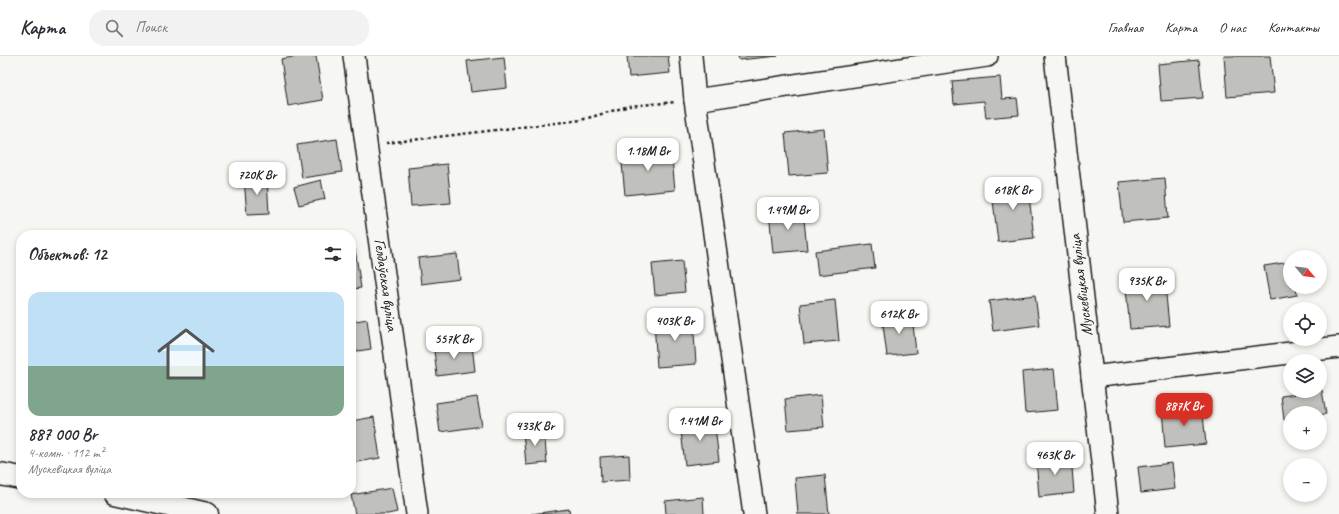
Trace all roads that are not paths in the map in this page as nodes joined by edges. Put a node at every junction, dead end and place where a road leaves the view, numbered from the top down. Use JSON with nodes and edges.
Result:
{"nodes":[{"id":1,"x":354,"y":56,"type":"edge"},
{"id":2,"x":691,"y":56,"type":"edge"},
{"id":3,"x":987,"y":56,"type":"edge"},
{"id":4,"x":1055,"y":56,"type":"edge"},
{"id":5,"x":695,"y":100,"type":"junction"},
{"id":6,"x":1339,"y":347,"type":"edge"},
{"id":7,"x":1092,"y":377,"type":"junction"},
{"id":8,"x":0,"y":474,"type":"edge"},
{"id":9,"x":16,"y":477,"type":"edge"},
{"id":10,"x":138,"y":498,"type":"edge"},
{"id":11,"x":207,"y":514,"type":"edge"},
{"id":12,"x":417,"y":514,"type":"edge"},
{"id":13,"x":754,"y":514,"type":"edge"},
{"id":14,"x":1108,"y":514,"type":"edge"}],
"edges":[{"from":1,"to":12,"type":"street","name":"Гелдаўская вуліца"},
{"from":2,"to":5,"type":"street"},
{"from":3,"to":5,"type":"street"},
{"from":4,"to":7,"type":"street","name":"Мускевіцкая вуліца"},
{"from":5,"to":13,"type":"street"},
{"from":6,"to":7,"type":"street"},
{"from":7,"to":14,"type":"street","name":"Мускевіцкая вуліца"},
{"from":8,"to":9,"type":"street"},
{"from":10,"to":11,"type":"street"}]}
